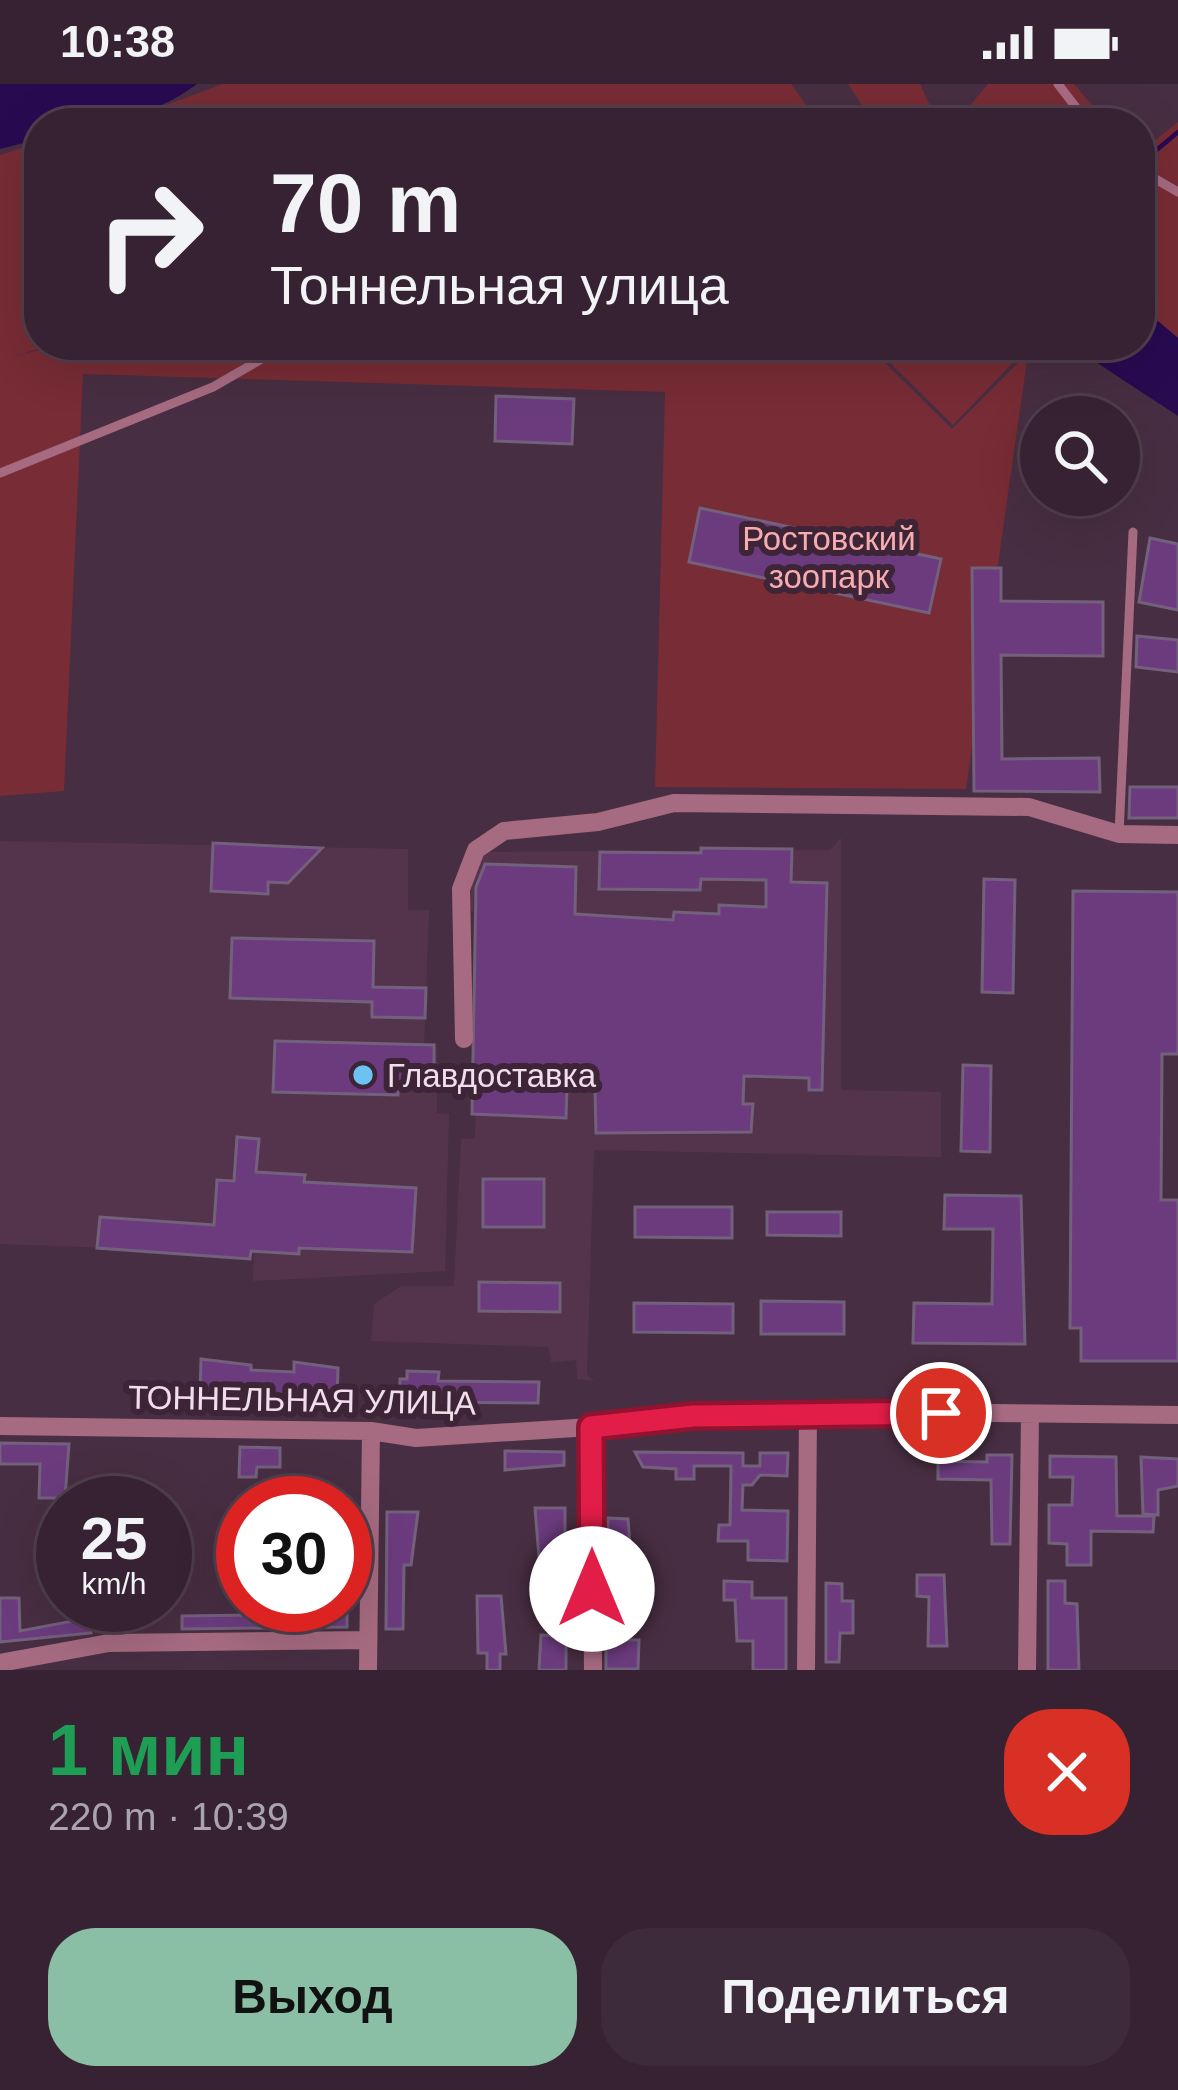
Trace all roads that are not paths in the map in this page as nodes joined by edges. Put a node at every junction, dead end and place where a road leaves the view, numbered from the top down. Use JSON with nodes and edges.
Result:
{"nodes":[{"id":1,"x":1058,"y":84,"type":"edge"},
{"id":2,"x":1076,"y":108,"type":"edge"},
{"id":3,"x":260,"y":360,"type":"edge"},
{"id":4,"x":0,"y":473,"type":"edge"},
{"id":5,"x":1133,"y":532,"type":"dead end"},
{"id":6,"x":1119,"y":834,"type":"junction"},
{"id":7,"x":1178,"y":835,"type":"edge"},
{"id":8,"x":464,"y":1039,"type":"dead end"},
{"id":9,"x":808,"y":1411,"type":"junction"},
{"id":10,"x":1030,"y":1414,"type":"junction"},
{"id":11,"x":1178,"y":1415,"type":"edge"},
{"id":12,"x":0,"y":1426,"type":"edge"},
{"id":13,"x":591,"y":1427,"type":"junction"},
{"id":14,"x":371,"y":1431,"type":"junction"},
{"id":15,"x":368,"y":1640,"type":"junction"},
{"id":16,"x":0,"y":1663,"type":"edge"},
{"id":17,"x":368,"y":1670,"type":"edge"},
{"id":18,"x":593,"y":1670,"type":"edge"},
{"id":19,"x":806,"y":1670,"type":"edge"},
{"id":20,"x":1027,"y":1670,"type":"edge"}],
"edges":[{"from":1,"to":2,"type":"lane"},
{"from":3,"to":4,"type":"lane"},
{"from":5,"to":6,"type":"lane"},
{"from":6,"to":7,"type":"street"},
{"from":6,"to":8,"type":"street"},
{"from":9,"to":10,"type":"street","name":"ТОННЕЛЬНАЯ УЛИЦА"},
{"from":9,"to":13,"type":"street","name":"ТОННЕЛЬНАЯ УЛИЦА"},
{"from":9,"to":19,"type":"street"},
{"from":10,"to":11,"type":"street","name":"ТОННЕЛЬНАЯ УЛИЦА"},
{"from":10,"to":20,"type":"street"},
{"from":12,"to":14,"type":"street","name":"ТОННЕЛЬНАЯ УЛИЦА"},
{"from":13,"to":14,"type":"street","name":"ТОННЕЛЬНАЯ УЛИЦА"},
{"from":13,"to":18,"type":"street"},
{"from":14,"to":15,"type":"street"},
{"from":15,"to":16,"type":"street"},
{"from":15,"to":17,"type":"street"}]}
